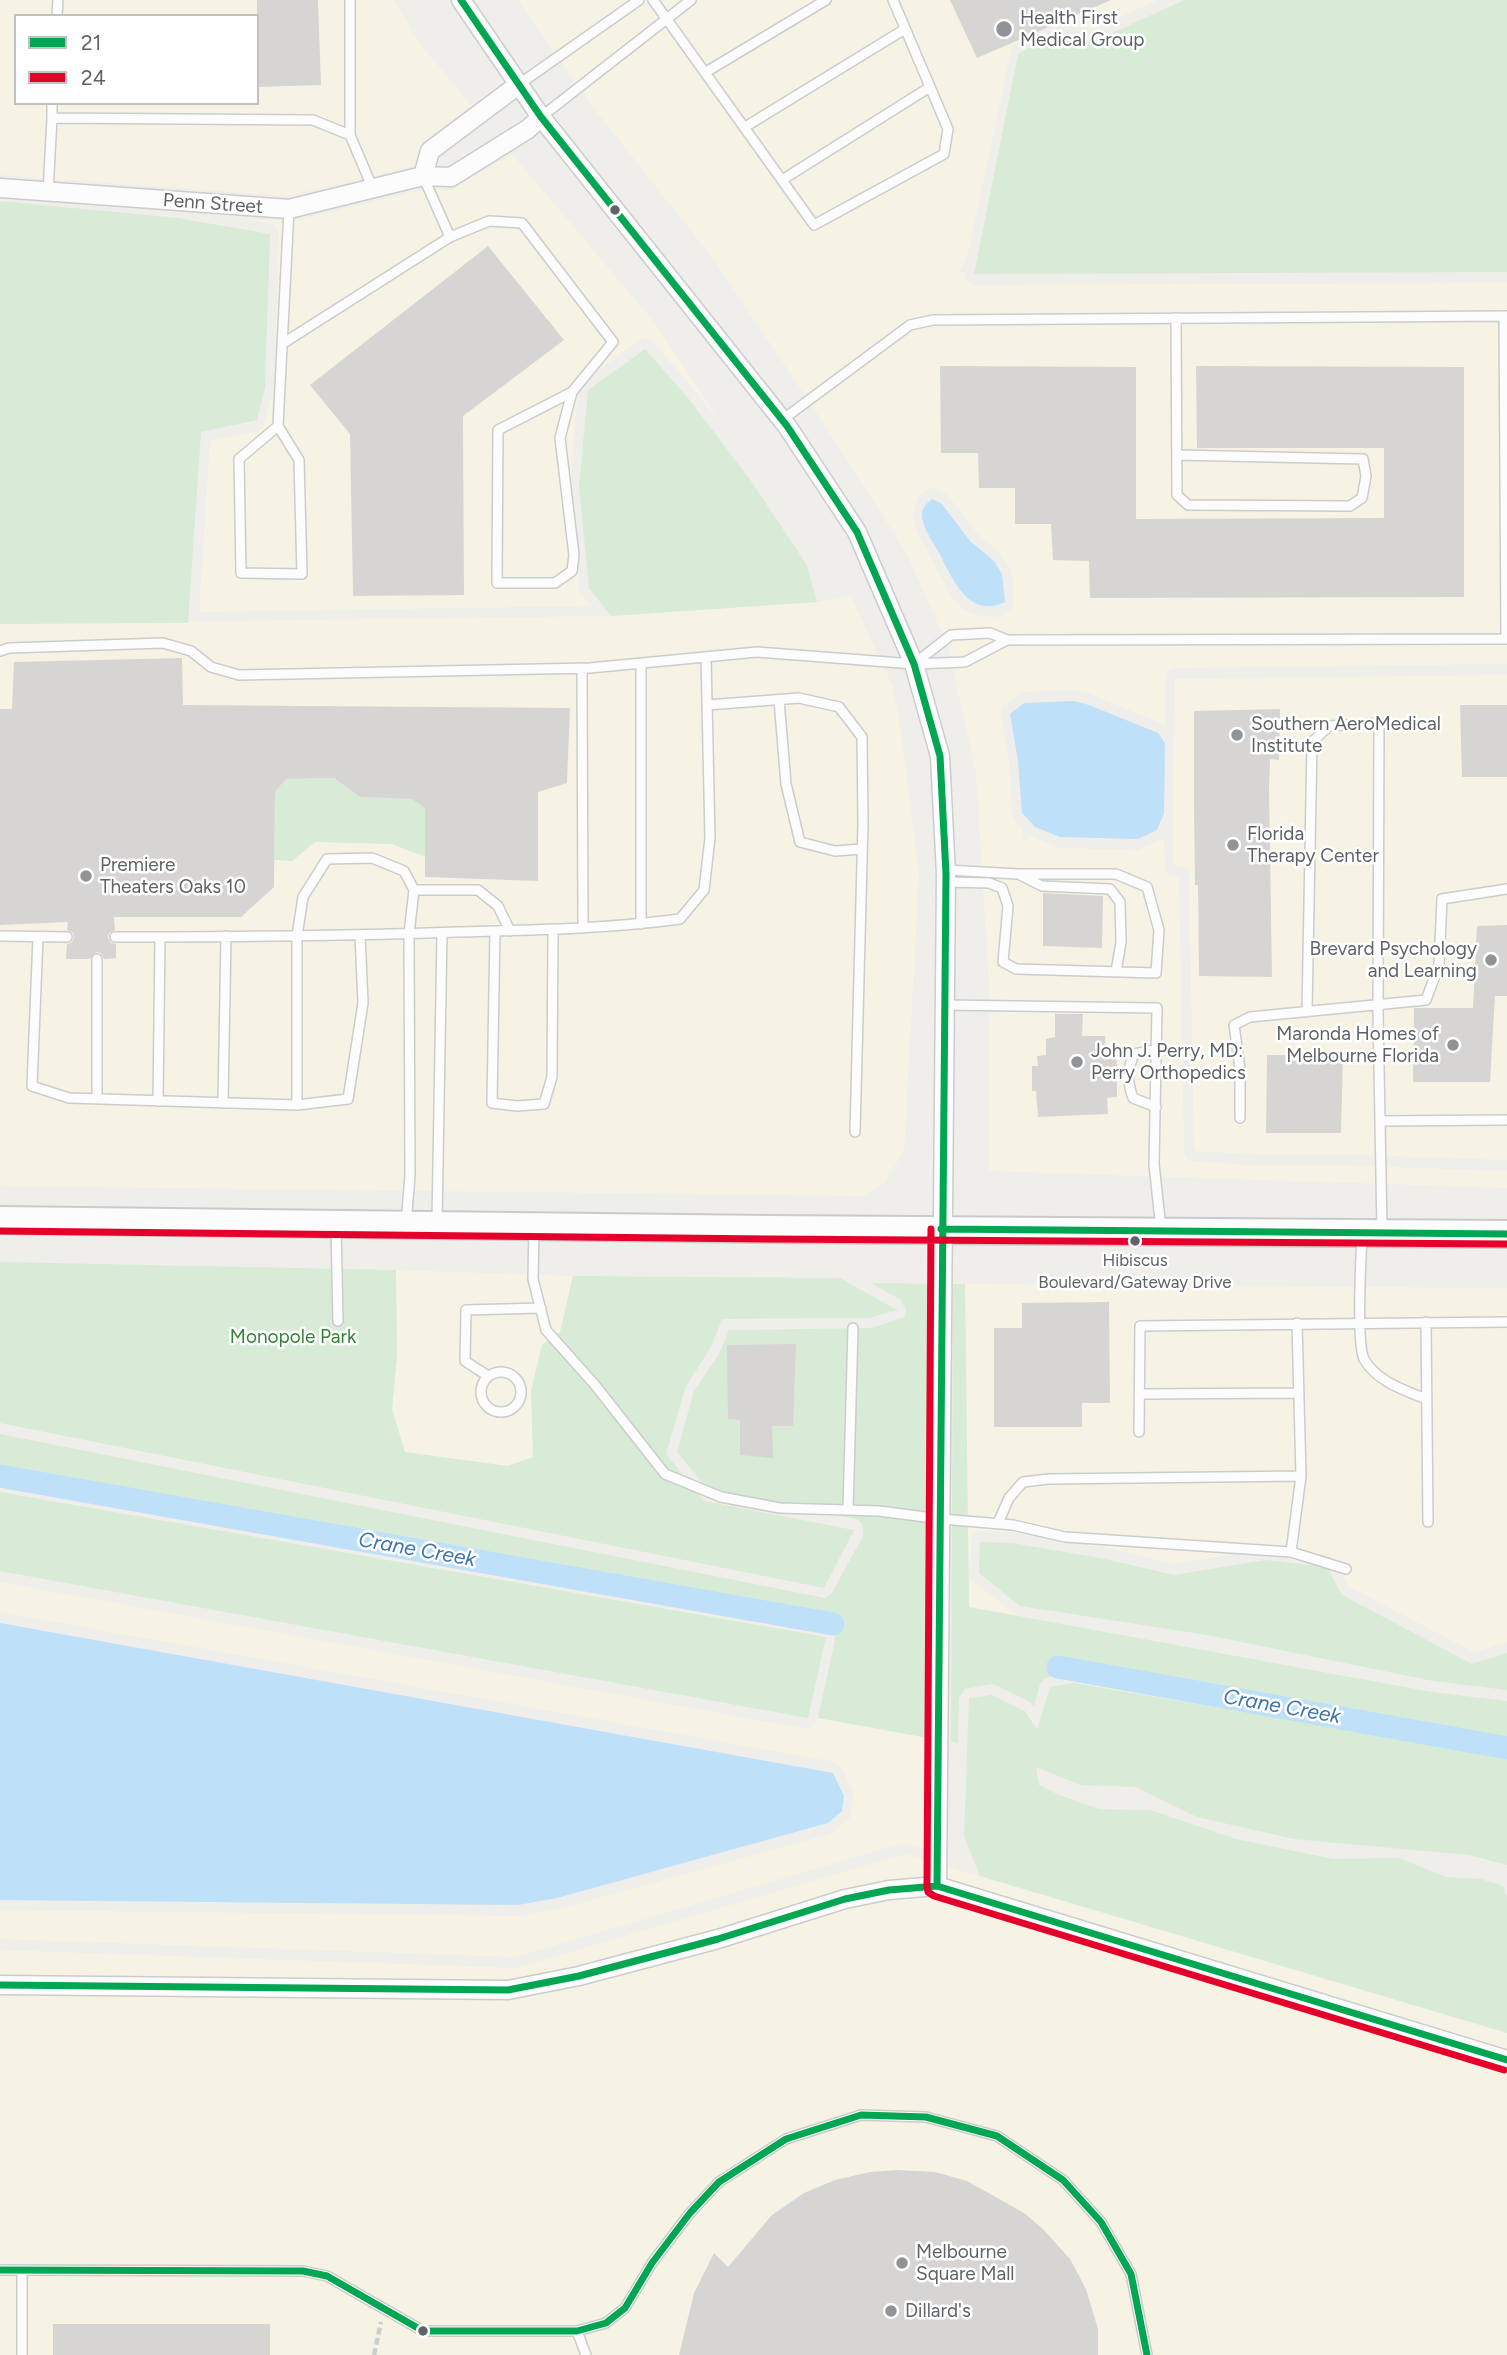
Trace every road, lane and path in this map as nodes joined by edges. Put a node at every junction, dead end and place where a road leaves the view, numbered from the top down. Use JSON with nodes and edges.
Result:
{"nodes":[{"id":1,"x":350,"y":0,"type":"edge"},
{"id":2,"x":461,"y":0,"type":"edge"},
{"id":3,"x":639,"y":0,"type":"edge"},
{"id":4,"x":653,"y":0,"type":"edge"},
{"id":5,"x":691,"y":0,"type":"edge"},
{"id":6,"x":826,"y":0,"type":"edge"},
{"id":7,"x":892,"y":0,"type":"edge"},
{"id":8,"x":666,"y":18,"type":"junction"},
{"id":9,"x":905,"y":29,"type":"junction"},
{"id":10,"x":706,"y":72,"type":"junction"},
{"id":11,"x":518,"y":85,"type":"junction"},
{"id":12,"x":930,"y":87,"type":"junction"},
{"id":13,"x":52,"y":105,"type":"edge"},
{"id":14,"x":541,"y":117,"type":"junction"},
{"id":15,"x":52,"y":118,"type":"junction"},
{"id":16,"x":745,"y":127,"type":"junction"},
{"id":17,"x":350,"y":135,"type":"junction"},
{"id":18,"x":423,"y":176,"type":"junction"},
{"id":19,"x":782,"y":180,"type":"junction"},
{"id":20,"x":0,"y":188,"type":"edge"},
{"id":21,"x":373,"y":189,"type":"junction"},
{"id":22,"x":48,"y":192,"type":"junction"},
{"id":23,"x":289,"y":209,"type":"junction"},
{"id":24,"x":450,"y":237,"type":"junction"},
{"id":25,"x":1505,"y":316,"type":"edge"},
{"id":26,"x":1176,"y":318,"type":"junction"},
{"id":27,"x":282,"y":344,"type":"junction"},
{"id":28,"x":572,"y":392,"type":"junction"},
{"id":29,"x":782,"y":420,"type":"junction"},
{"id":30,"x":278,"y":426,"type":"junction"},
{"id":31,"x":1177,"y":454,"type":"junction"},
{"id":32,"x":1506,"y":639,"type":"edge"},
{"id":33,"x":1007,"y":640,"type":"junction"},
{"id":34,"x":0,"y":651,"type":"edge"},
{"id":35,"x":706,"y":657,"type":"junction"},
{"id":36,"x":641,"y":664,"type":"junction"},
{"id":37,"x":914,"y":664,"type":"junction"},
{"id":38,"x":582,"y":668,"type":"junction"},
{"id":39,"x":779,"y":700,"type":"junction"},
{"id":40,"x":707,"y":705,"type":"junction"},
{"id":41,"x":862,"y":849,"type":"junction"},
{"id":42,"x":1018,"y":874,"type":"junction"},
{"id":43,"x":946,"y":876,"type":"junction"},
{"id":44,"x":1507,"y":889,"type":"edge"},
{"id":45,"x":414,"y":890,"type":"junction"},
{"id":46,"x":641,"y":924,"type":"junction"},
{"id":47,"x":583,"y":928,"type":"junction"},
{"id":48,"x":553,"y":930,"type":"junction"},
{"id":49,"x":495,"y":931,"type":"junction"},
{"id":50,"x":510,"y":931,"type":"junction"},
{"id":51,"x":442,"y":933,"type":"junction"},
{"id":52,"x":409,"y":934,"type":"junction"},
{"id":53,"x":360,"y":935,"type":"junction"},
{"id":54,"x":0,"y":936,"type":"edge"},
{"id":55,"x":226,"y":936,"type":"junction"},
{"id":56,"x":296,"y":936,"type":"junction"},
{"id":57,"x":38,"y":937,"type":"junction"},
{"id":58,"x":67,"y":937,"type":"dead end"},
{"id":59,"x":115,"y":937,"type":"dead end"},
{"id":60,"x":160,"y":937,"type":"junction"},
{"id":61,"x":97,"y":959,"type":"dead end"},
{"id":62,"x":1116,"y":972,"type":"junction"},
{"id":63,"x":1378,"y":1004,"type":"junction"},
{"id":64,"x":944,"y":1005,"type":"junction"},
{"id":65,"x":1307,"y":1012,"type":"junction"},
{"id":66,"x":1156,"y":1050,"type":"junction"},
{"id":67,"x":97,"y":1099,"type":"junction"},
{"id":68,"x":158,"y":1101,"type":"junction"},
{"id":69,"x":223,"y":1103,"type":"junction"},
{"id":70,"x":296,"y":1105,"type":"junction"},
{"id":71,"x":1156,"y":1107,"type":"junction"},
{"id":72,"x":1240,"y":1118,"type":"dead end"},
{"id":73,"x":1507,"y":1120,"type":"edge"},
{"id":74,"x":1380,"y":1121,"type":"junction"},
{"id":75,"x":855,"y":1132,"type":"dead end"},
{"id":76,"x":0,"y":1220,"type":"edge"},
{"id":77,"x":336,"y":1224,"type":"junction"},
{"id":78,"x":406,"y":1225,"type":"junction"},
{"id":79,"x":437,"y":1225,"type":"junction"},
{"id":80,"x":534,"y":1227,"type":"junction"},
{"id":81,"x":941,"y":1229,"type":"junction"},
{"id":82,"x":1161,"y":1231,"type":"junction"},
{"id":83,"x":1372,"y":1233,"type":"junction"},
{"id":84,"x":1507,"y":1234,"type":"edge"},
{"id":85,"x":541,"y":1308,"type":"junction"},
{"id":86,"x":338,"y":1321,"type":"dead end"},
{"id":87,"x":1360,"y":1322,"type":"junction"},
{"id":88,"x":1426,"y":1322,"type":"junction"},
{"id":89,"x":1507,"y":1322,"type":"edge"},
{"id":90,"x":1297,"y":1323,"type":"junction"},
{"id":91,"x":853,"y":1328,"type":"dead end"},
{"id":92,"x":488,"y":1376,"type":"junction"},
{"id":93,"x":1299,"y":1393,"type":"junction"},
{"id":94,"x":1140,"y":1394,"type":"junction"},
{"id":95,"x":1426,"y":1399,"type":"junction"},
{"id":96,"x":1139,"y":1432,"type":"dead end"},
{"id":97,"x":1301,"y":1476,"type":"junction"},
{"id":98,"x":848,"y":1510,"type":"junction"},
{"id":99,"x":941,"y":1519,"type":"junction"},
{"id":100,"x":1428,"y":1522,"type":"dead end"},
{"id":101,"x":998,"y":1523,"type":"junction"},
{"id":102,"x":1290,"y":1552,"type":"junction"},
{"id":103,"x":1346,"y":1569,"type":"dead end"},
{"id":104,"x":937,"y":1885,"type":"junction"},
{"id":105,"x":0,"y":1985,"type":"edge"},
{"id":106,"x":1507,"y":2060,"type":"edge"},
{"id":107,"x":0,"y":2270,"type":"edge"},
{"id":108,"x":22,"y":2270,"type":"junction"},
{"id":109,"x":383,"y":2309,"type":"junction"},
{"id":110,"x":576,"y":2331,"type":"junction"},
{"id":111,"x":22,"y":2355,"type":"edge"},
{"id":112,"x":374,"y":2355,"type":"edge"},
{"id":113,"x":586,"y":2355,"type":"edge"},
{"id":114,"x":1147,"y":2355,"type":"edge"}],
"edges":[{"from":1,"to":17,"type":"lane"},
{"from":2,"to":11,"type":"street"},
{"from":3,"to":11,"type":"lane"},
{"from":4,"to":8,"type":"lane"},
{"from":5,"to":8,"type":"lane"},
{"from":6,"to":10,"type":"lane"},
{"from":7,"to":9,"type":"lane"},
{"from":8,"to":10,"type":"lane"},
{"from":8,"to":14,"type":"lane"},
{"from":9,"to":12,"type":"lane"},
{"from":9,"to":16,"type":"lane"},
{"from":10,"to":16,"type":"lane"},
{"from":11,"to":14,"type":"street"},
{"from":11,"to":18,"type":"street"},
{"from":12,"to":19,"type":"lane"},
{"from":12,"to":19,"type":"lane"},
{"from":13,"to":15,"type":"lane"},
{"from":14,"to":18,"type":"street","name":"Penn Street"},
{"from":14,"to":29,"type":"street"},
{"from":15,"to":17,"type":"lane"},
{"from":15,"to":22,"type":"lane"},
{"from":16,"to":19,"type":"lane"},
{"from":17,"to":21,"type":"lane"},
{"from":18,"to":21,"type":"street","name":"Penn Street"},
{"from":18,"to":24,"type":"lane"},
{"from":20,"to":22,"type":"street","name":"Penn Street"},
{"from":21,"to":23,"type":"street","name":"Penn Street"},
{"from":22,"to":23,"type":"street","name":"Penn Street"},
{"from":23,"to":27,"type":"lane"},
{"from":24,"to":27,"type":"lane"},
{"from":24,"to":28,"type":"lane"},
{"from":25,"to":26,"type":"lane"},
{"from":25,"to":32,"type":"lane"},
{"from":26,"to":29,"type":"lane"},
{"from":26,"to":31,"type":"lane"},
{"from":27,"to":30,"type":"lane"},
{"from":28,"to":28,"type":"lane"},
{"from":29,"to":37,"type":"street"},
{"from":30,"to":30,"type":"lane"},
{"from":31,"to":31,"type":"lane"},
{"from":32,"to":33,"type":"lane"},
{"from":33,"to":37,"type":"lane"},
{"from":33,"to":37,"type":"lane"},
{"from":34,"to":38,"type":"lane"},
{"from":35,"to":36,"type":"lane"},
{"from":35,"to":37,"type":"lane"},
{"from":35,"to":40,"type":"lane"},
{"from":36,"to":38,"type":"lane"},
{"from":36,"to":46,"type":"lane"},
{"from":37,"to":43,"type":"street"},
{"from":38,"to":47,"type":"lane"},
{"from":39,"to":40,"type":"lane"},
{"from":39,"to":41,"type":"lane"},
{"from":39,"to":41,"type":"lane"},
{"from":40,"to":46,"type":"lane"},
{"from":41,"to":75,"type":"lane"},
{"from":42,"to":43,"type":"lane"},
{"from":42,"to":62,"type":"lane"},
{"from":42,"to":62,"type":"lane"},
{"from":43,"to":62,"type":"lane"},
{"from":43,"to":64,"type":"street"},
{"from":44,"to":63,"type":"lane"},
{"from":45,"to":50,"type":"lane"},
{"from":45,"to":52,"type":"lane"},
{"from":45,"to":56,"type":"lane"},
{"from":46,"to":47,"type":"lane"},
{"from":47,"to":48,"type":"lane"},
{"from":48,"to":49,"type":"lane"},
{"from":48,"to":50,"type":"lane"},
{"from":49,"to":50,"type":"lane"},
{"from":49,"to":51,"type":"lane"},
{"from":51,"to":52,"type":"lane"},
{"from":51,"to":79,"type":"lane"},
{"from":52,"to":53,"type":"lane"},
{"from":52,"to":78,"type":"lane"},
{"from":53,"to":56,"type":"lane"},
{"from":53,"to":70,"type":"lane"},
{"from":54,"to":57,"type":"lane"},
{"from":55,"to":56,"type":"lane"},
{"from":55,"to":60,"type":"lane"},
{"from":55,"to":69,"type":"lane"},
{"from":56,"to":70,"type":"lane"},
{"from":57,"to":58,"type":"lane"},
{"from":57,"to":67,"type":"lane"},
{"from":59,"to":60,"type":"lane"},
{"from":60,"to":68,"type":"lane"},
{"from":61,"to":67,"type":"lane"},
{"from":63,"to":65,"type":"lane"},
{"from":63,"to":65,"type":"lane"},
{"from":63,"to":74,"type":"lane"},
{"from":64,"to":66,"type":"lane"},
{"from":64,"to":81,"type":"street"},
{"from":65,"to":72,"type":"lane"},
{"from":66,"to":71,"type":"lane"},
{"from":66,"to":71,"type":"lane"},
{"from":67,"to":68,"type":"lane"},
{"from":68,"to":69,"type":"lane"},
{"from":69,"to":70,"type":"lane"},
{"from":71,"to":82,"type":"lane"},
{"from":73,"to":74,"type":"lane"},
{"from":74,"to":83,"type":"lane"},
{"from":76,"to":77,"type":"street"},
{"from":77,"to":78,"type":"street"},
{"from":77,"to":86,"type":"lane"},
{"from":78,"to":79,"type":"street"},
{"from":79,"to":80,"type":"street"},
{"from":80,"to":81,"type":"street"},
{"from":80,"to":85,"type":"lane"},
{"from":81,"to":82,"type":"street"},
{"from":81,"to":99,"type":"street"},
{"from":82,"to":83,"type":"street"},
{"from":83,"to":84,"type":"street"},
{"from":83,"to":87,"type":"lane"},
{"from":85,"to":92,"type":"lane"},
{"from":85,"to":98,"type":"lane"},
{"from":87,"to":88,"type":"lane"},
{"from":87,"to":90,"type":"lane"},
{"from":87,"to":95,"type":"lane"},
{"from":88,"to":89,"type":"lane"},
{"from":88,"to":95,"type":"lane"},
{"from":90,"to":93,"type":"lane"},
{"from":90,"to":94,"type":"lane"},
{"from":91,"to":98,"type":"lane"},
{"from":92,"to":92,"type":"lane"},
{"from":93,"to":94,"type":"lane"},
{"from":93,"to":97,"type":"lane"},
{"from":94,"to":96,"type":"lane"},
{"from":95,"to":100,"type":"lane"},
{"from":97,"to":101,"type":"lane"},
{"from":97,"to":102,"type":"lane"},
{"from":98,"to":99,"type":"lane"},
{"from":99,"to":101,"type":"lane"},
{"from":99,"to":104,"type":"street"},
{"from":101,"to":102,"type":"lane"},
{"from":102,"to":103,"type":"lane"},
{"from":104,"to":105,"type":"street"},
{"from":104,"to":106,"type":"street"},
{"from":107,"to":108,"type":"lane"},
{"from":108,"to":109,"type":"lane"},
{"from":108,"to":111,"type":"lane"},
{"from":109,"to":110,"type":"lane"},
{"from":109,"to":112,"type":"path"},
{"from":110,"to":113,"type":"lane"},
{"from":110,"to":114,"type":"lane"}]}
